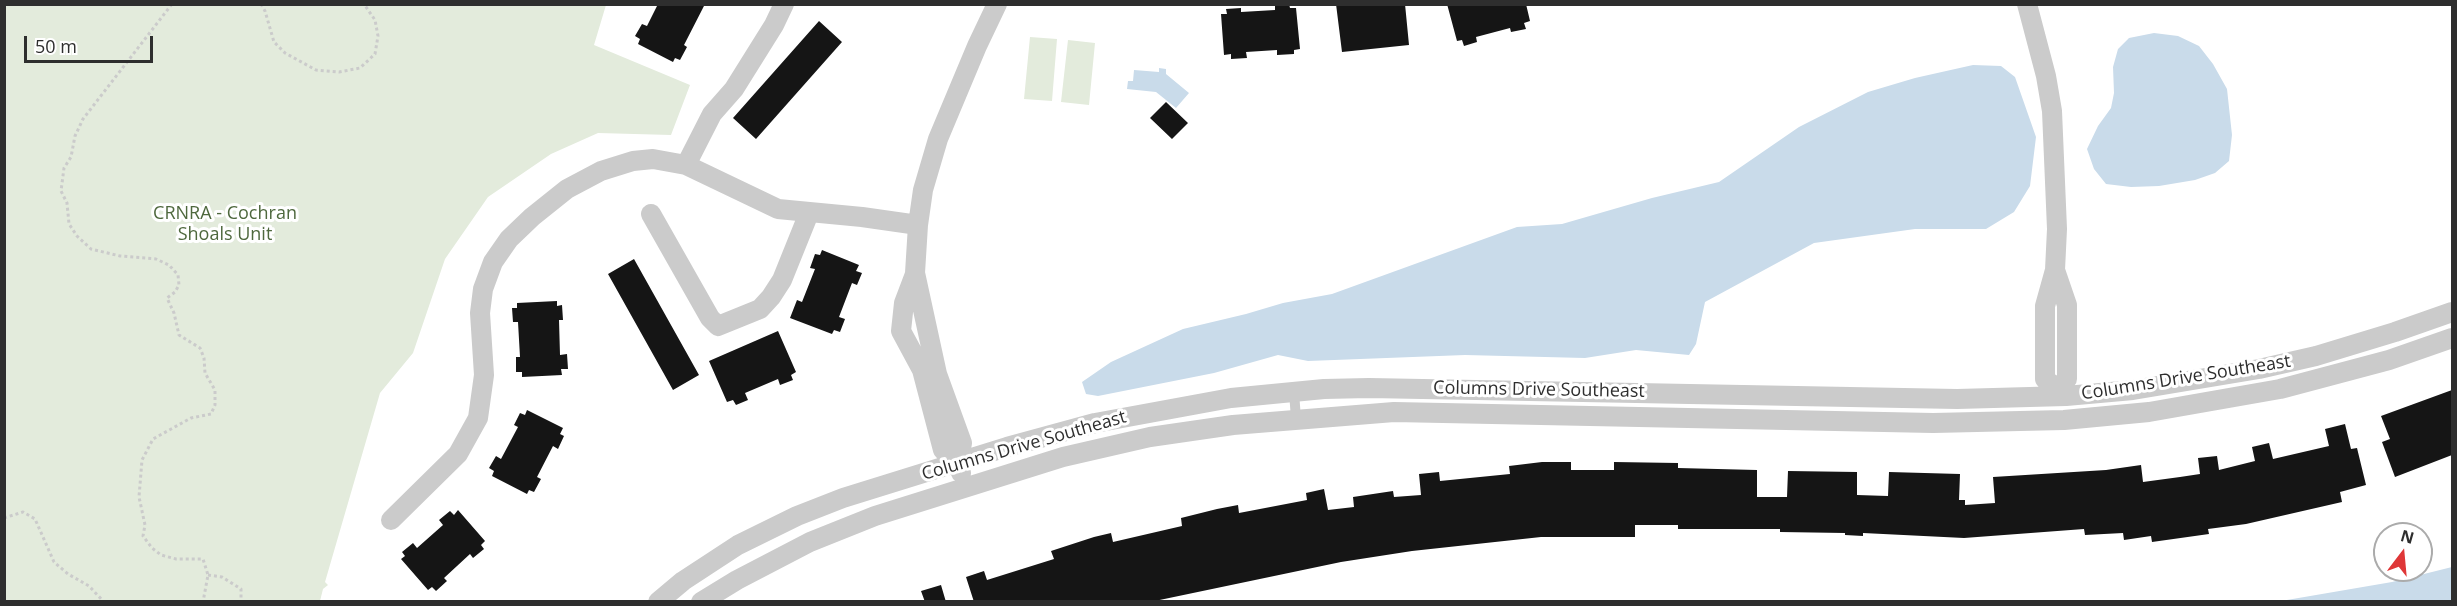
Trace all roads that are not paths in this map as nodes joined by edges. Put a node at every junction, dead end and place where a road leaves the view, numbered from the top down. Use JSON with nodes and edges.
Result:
{"nodes":[{"id":1,"x":784,"y":4,"type":"edge"},
{"id":2,"x":997,"y":4,"type":"edge"},
{"id":3,"x":2026,"y":4,"type":"edge"},
{"id":4,"x":686,"y":165,"type":"junction"},
{"id":5,"x":809,"y":213,"type":"junction"},
{"id":6,"x":651,"y":214,"type":"dead end"},
{"id":7,"x":918,"y":225,"type":"junction"},
{"id":8,"x":915,"y":273,"type":"junction"},
{"id":9,"x":2452,"y":312,"type":"edge"},
{"id":10,"x":2452,"y":338,"type":"edge"},
{"id":11,"x":930,"y":376,"type":"junction"},
{"id":12,"x":1294,"y":392,"type":"junction"},
{"id":13,"x":1614,"y":392,"type":"junction"},
{"id":14,"x":2057,"y":393,"type":"junction"},
{"id":15,"x":1614,"y":416,"type":"junction"},
{"id":16,"x":1296,"y":418,"type":"junction"},
{"id":17,"x":2059,"y":420,"type":"junction"},
{"id":18,"x":958,"y":464,"type":"junction"},
{"id":19,"x":966,"y":487,"type":"junction"},
{"id":20,"x":391,"y":520,"type":"dead end"},
{"id":21,"x":693,"y":593,"type":"edge"},
{"id":22,"x":658,"y":602,"type":"edge"}],
"edges":[{"from":1,"to":4,"type":"street"},
{"from":2,"to":7,"type":"street"},
{"from":3,"to":14,"type":"street"},
{"from":4,"to":5,"type":"street"},
{"from":4,"to":20,"type":"street"},
{"from":5,"to":6,"type":"street"},
{"from":5,"to":7,"type":"street"},
{"from":7,"to":8,"type":"street"},
{"from":8,"to":11,"type":"street"},
{"from":8,"to":11,"type":"street"},
{"from":9,"to":14,"type":"street","name":"Columns Drive Southeast"},
{"from":10,"to":17,"type":"street","name":"Columns Drive Southeast"},
{"from":11,"to":18,"type":"street"},
{"from":12,"to":13,"type":"street","name":"Columns Drive Southeast"},
{"from":12,"to":16,"type":"lane"},
{"from":12,"to":18,"type":"street","name":"Columns Drive Southeast"},
{"from":13,"to":14,"type":"street","name":"Columns Drive Southeast"},
{"from":13,"to":15,"type":"lane"},
{"from":14,"to":17,"type":"lane"},
{"from":15,"to":16,"type":"street","name":"Columns Drive Southeast"},
{"from":15,"to":17,"type":"street","name":"Columns Drive Southeast"},
{"from":16,"to":19,"type":"street","name":"Columns Drive Southeast"},
{"from":18,"to":19,"type":"street"},
{"from":18,"to":21,"type":"street","name":"Columns Drive Southeast"},
{"from":19,"to":21,"type":"street","name":"Columns Drive Southeast"},
{"from":21,"to":22,"type":"street","name":"Columns Drive Southeast"}]}
